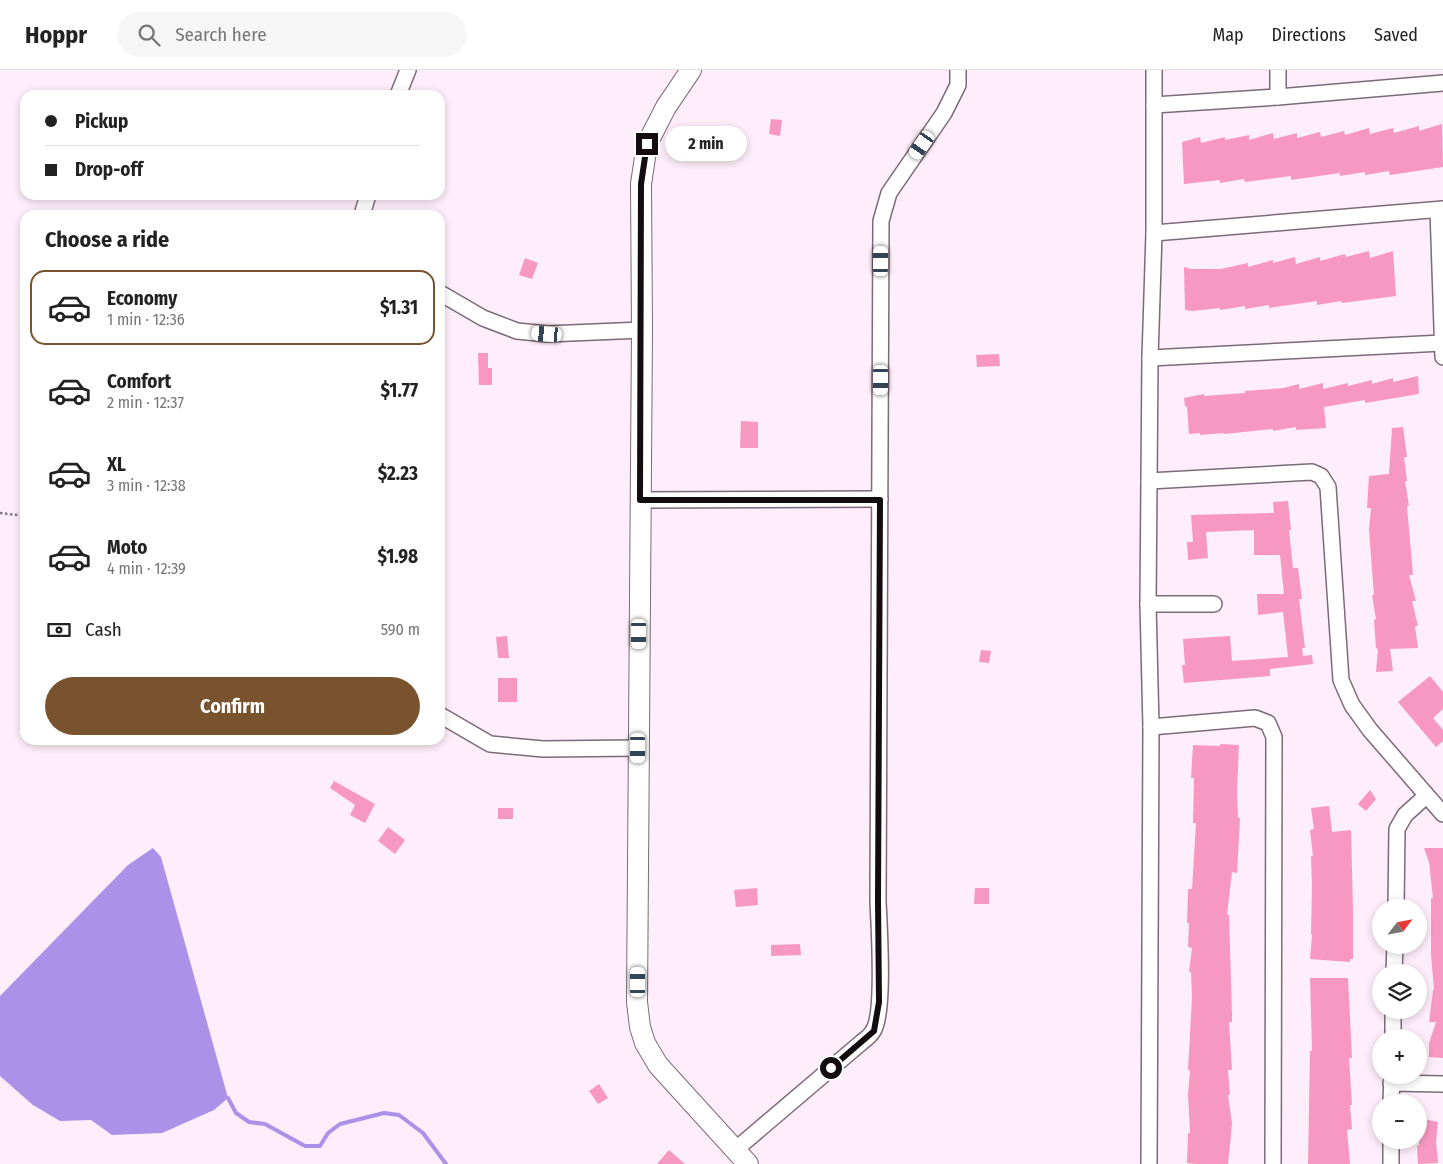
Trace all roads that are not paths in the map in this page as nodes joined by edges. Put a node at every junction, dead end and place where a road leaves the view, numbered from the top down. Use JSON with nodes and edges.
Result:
{"nodes":[{"id":1,"x":408,"y":70,"type":"edge"},
{"id":2,"x":690,"y":70,"type":"edge"},
{"id":3,"x":958,"y":70,"type":"edge"},
{"id":4,"x":1154,"y":70,"type":"edge"},
{"id":5,"x":1278,"y":70,"type":"edge"},
{"id":6,"x":1408,"y":78,"type":"edge"},
{"id":7,"x":1443,"y":83,"type":"edge"},
{"id":8,"x":400,"y":90,"type":"edge"},
{"id":9,"x":1278,"y":97,"type":"junction"},
{"id":10,"x":1154,"y":105,"type":"junction"},
{"id":11,"x":1440,"y":210,"type":"edge"},
{"id":12,"x":1154,"y":233,"type":"junction"},
{"id":13,"x":445,"y":295,"type":"edge"},
{"id":14,"x":642,"y":330,"type":"junction"},
{"id":15,"x":1443,"y":350,"type":"edge"},
{"id":16,"x":1150,"y":358,"type":"junction"},
{"id":17,"x":1149,"y":481,"type":"junction"},
{"id":18,"x":640,"y":500,"type":"junction"},
{"id":19,"x":880,"y":500,"type":"junction"},
{"id":20,"x":1148,"y":604,"type":"junction"},
{"id":21,"x":1214,"y":604,"type":"dead end"},
{"id":22,"x":445,"y":719,"type":"edge"},
{"id":23,"x":1151,"y":728,"type":"junction"},
{"id":24,"x":638,"y":748,"type":"junction"},
{"id":25,"x":1426,"y":796,"type":"junction"},
{"id":26,"x":1443,"y":814,"type":"edge"},
{"id":27,"x":1396,"y":899,"type":"edge"},
{"id":28,"x":1427,"y":1082,"type":"edge"},
{"id":29,"x":1443,"y":1084,"type":"edge"},
{"id":30,"x":1391,"y":1149,"type":"edge"},
{"id":31,"x":742,"y":1157,"type":"edge"},
{"id":32,"x":1149,"y":1164,"type":"edge"},
{"id":33,"x":1273,"y":1164,"type":"edge"},
{"id":34,"x":1391,"y":1164,"type":"edge"}],
"edges":[{"from":1,"to":8,"type":"street"},
{"from":2,"to":14,"type":"street"},
{"from":3,"to":19,"type":"street"},
{"from":4,"to":10,"type":"street"},
{"from":5,"to":9,"type":"street"},
{"from":6,"to":7,"type":"street"},
{"from":6,"to":9,"type":"street"},
{"from":9,"to":10,"type":"street"},
{"from":10,"to":12,"type":"street"},
{"from":11,"to":12,"type":"street"},
{"from":11,"to":15,"type":"street"},
{"from":12,"to":16,"type":"street"},
{"from":13,"to":14,"type":"street"},
{"from":14,"to":18,"type":"street"},
{"from":15,"to":16,"type":"street"},
{"from":16,"to":17,"type":"street"},
{"from":17,"to":20,"type":"street"},
{"from":17,"to":25,"type":"street"},
{"from":18,"to":19,"type":"street"},
{"from":18,"to":24,"type":"street"},
{"from":19,"to":31,"type":"street"},
{"from":20,"to":21,"type":"street"},
{"from":20,"to":23,"type":"street"},
{"from":22,"to":24,"type":"street"},
{"from":23,"to":32,"type":"street"},
{"from":23,"to":33,"type":"street"},
{"from":24,"to":31,"type":"street"},
{"from":25,"to":26,"type":"street"},
{"from":25,"to":27,"type":"street"},
{"from":28,"to":29,"type":"street"},
{"from":30,"to":34,"type":"street"}]}
